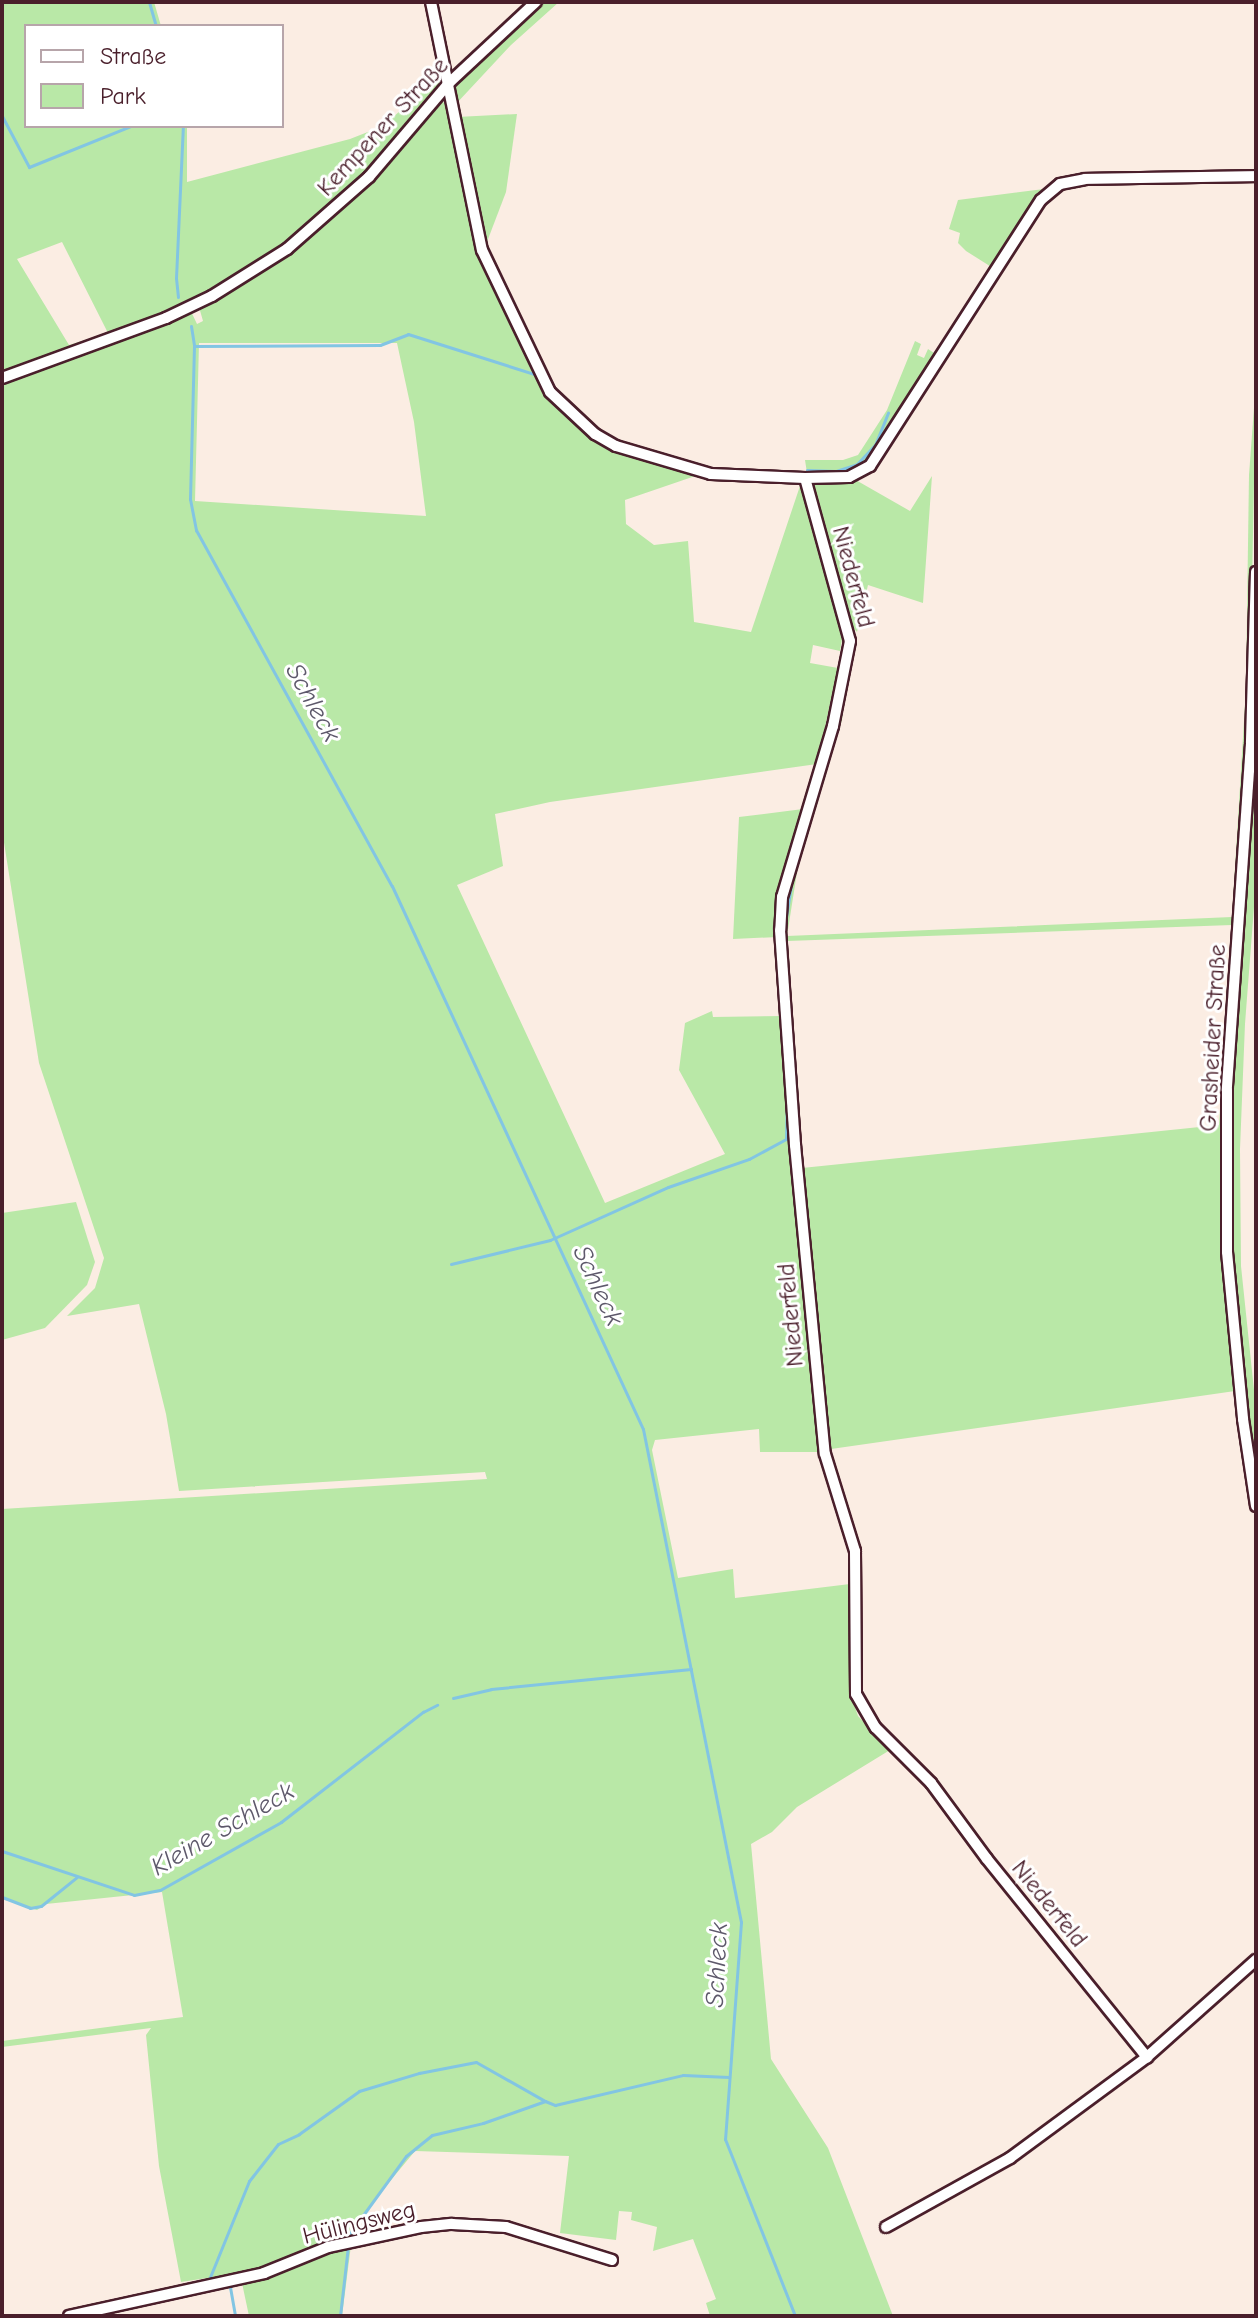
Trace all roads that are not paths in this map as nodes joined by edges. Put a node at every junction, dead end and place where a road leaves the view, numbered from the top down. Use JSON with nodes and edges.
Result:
{"nodes":[{"id":1,"x":431,"y":2,"type":"edge"},
{"id":2,"x":536,"y":2,"type":"edge"},
{"id":3,"x":449,"y":83,"type":"junction"},
{"id":4,"x":1256,"y":176,"type":"edge"},
{"id":5,"x":2,"y":378,"type":"edge"},
{"id":6,"x":805,"y":478,"type":"junction"},
{"id":7,"x":1256,"y":572,"type":"edge"},
{"id":8,"x":1256,"y":1506,"type":"edge"},
{"id":9,"x":1256,"y":1960,"type":"edge"},
{"id":10,"x":1147,"y":2057,"type":"junction"},
{"id":11,"x":886,"y":2227,"type":"dead end"},
{"id":12,"x":612,"y":2260,"type":"dead end"},
{"id":13,"x":69,"y":2316,"type":"edge"}],
"edges":[{"from":1,"to":3,"type":"street"},
{"from":2,"to":3,"type":"street","name":"Kempener Straße"},
{"from":3,"to":5,"type":"street","name":"Kempener Straße"},
{"from":3,"to":6,"type":"street"},
{"from":4,"to":6,"type":"street"},
{"from":6,"to":10,"type":"street","name":"Niederfeld"},
{"from":7,"to":8,"type":"street","name":"Grasheider Straße"},
{"from":9,"to":10,"type":"street"},
{"from":10,"to":11,"type":"street"},
{"from":12,"to":13,"type":"street","name":"Hülingsweg"}]}
